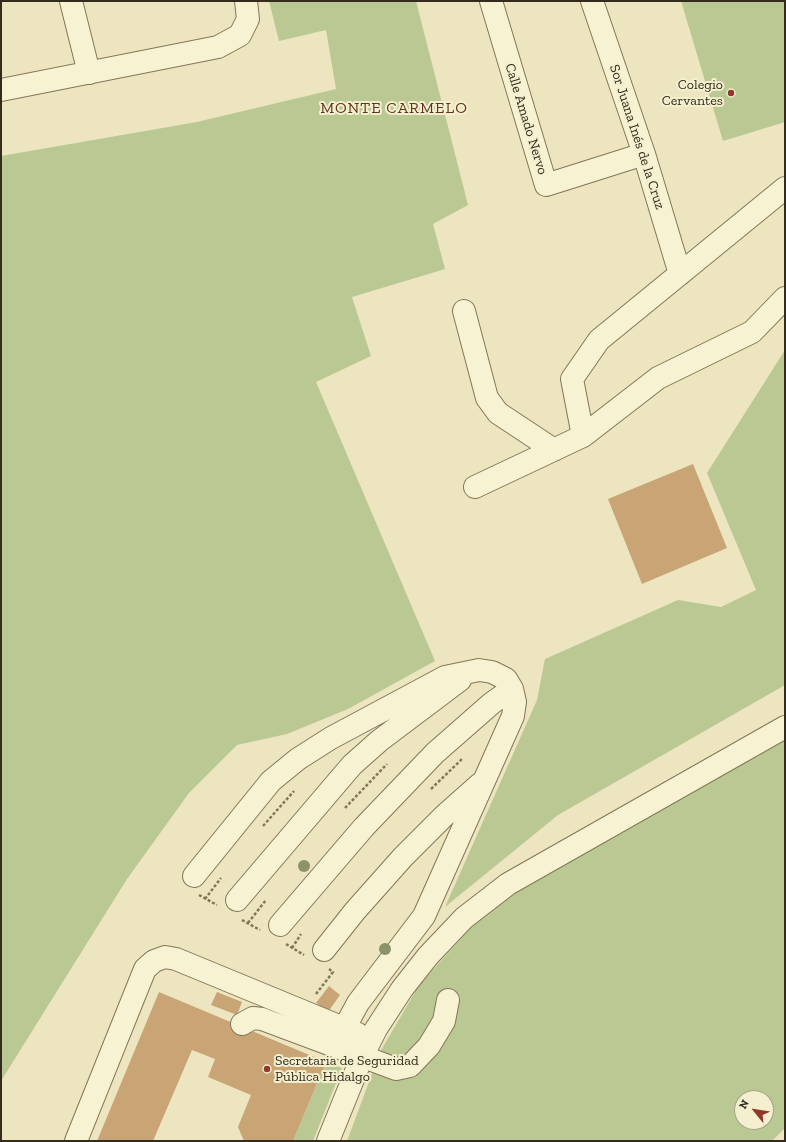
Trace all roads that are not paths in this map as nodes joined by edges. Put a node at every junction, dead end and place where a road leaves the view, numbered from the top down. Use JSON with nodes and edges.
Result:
{"nodes":[{"id":1,"x":71,"y":1,"type":"edge"},
{"id":2,"x":246,"y":1,"type":"edge"},
{"id":3,"x":491,"y":1,"type":"edge"},
{"id":4,"x":592,"y":1,"type":"edge"},
{"id":5,"x":89,"y":73,"type":"junction"},
{"id":6,"x":1,"y":90,"type":"edge"},
{"id":7,"x":644,"y":154,"type":"junction"},
{"id":8,"x":785,"y":188,"type":"edge"},
{"id":9,"x":680,"y":274,"type":"junction"},
{"id":10,"x":785,"y":298,"type":"edge"},
{"id":11,"x":464,"y":311,"type":"dead end"},
{"id":12,"x":583,"y":436,"type":"junction"},
{"id":13,"x":554,"y":450,"type":"junction"},
{"id":14,"x":475,"y":487,"type":"dead end"},
{"id":15,"x":469,"y":672,"type":"junction"},
{"id":16,"x":512,"y":689,"type":"junction"},
{"id":17,"x":785,"y":727,"type":"edge"},
{"id":18,"x":485,"y":780,"type":"junction"},
{"id":19,"x":196,"y":885,"type":"road end"},
{"id":20,"x":232,"y":908,"type":"road end"},
{"id":21,"x":275,"y":933,"type":"road end"},
{"id":22,"x":319,"y":958,"type":"road end"},
{"id":23,"x":448,"y":1000,"type":"dead end"},
{"id":24,"x":242,"y":1024,"type":"dead end"},
{"id":25,"x":344,"y":1029,"type":"junction"},
{"id":26,"x":366,"y":1048,"type":"junction"},
{"id":27,"x":76,"y":1141,"type":"edge"},
{"id":28,"x":328,"y":1141,"type":"edge"}],
"edges":[{"from":1,"to":5,"type":"street"},
{"from":2,"to":5,"type":"street"},
{"from":3,"to":7,"type":"street","name":"Calle Amado Nervo"},
{"from":4,"to":7,"type":"street","name":"Sor Juana Inés de la Cruz"},
{"from":5,"to":6,"type":"street"},
{"from":7,"to":9,"type":"street","name":"Sor Juana Inés de la Cruz"},
{"from":8,"to":9,"type":"street"},
{"from":9,"to":12,"type":"street"},
{"from":10,"to":12,"type":"street"},
{"from":11,"to":13,"type":"street"},
{"from":12,"to":13,"type":"street"},
{"from":13,"to":14,"type":"street"},
{"from":15,"to":16,"type":"street"},
{"from":15,"to":19,"type":"street"},
{"from":15,"to":20,"type":"street"},
{"from":16,"to":18,"type":"street"},
{"from":16,"to":21,"type":"street"},
{"from":17,"to":26,"type":"street"},
{"from":18,"to":22,"type":"street"},
{"from":18,"to":25,"type":"street"},
{"from":23,"to":26,"type":"street"},
{"from":24,"to":26,"type":"street"},
{"from":25,"to":26,"type":"street"},
{"from":25,"to":27,"type":"street"},
{"from":26,"to":28,"type":"street"}]}
